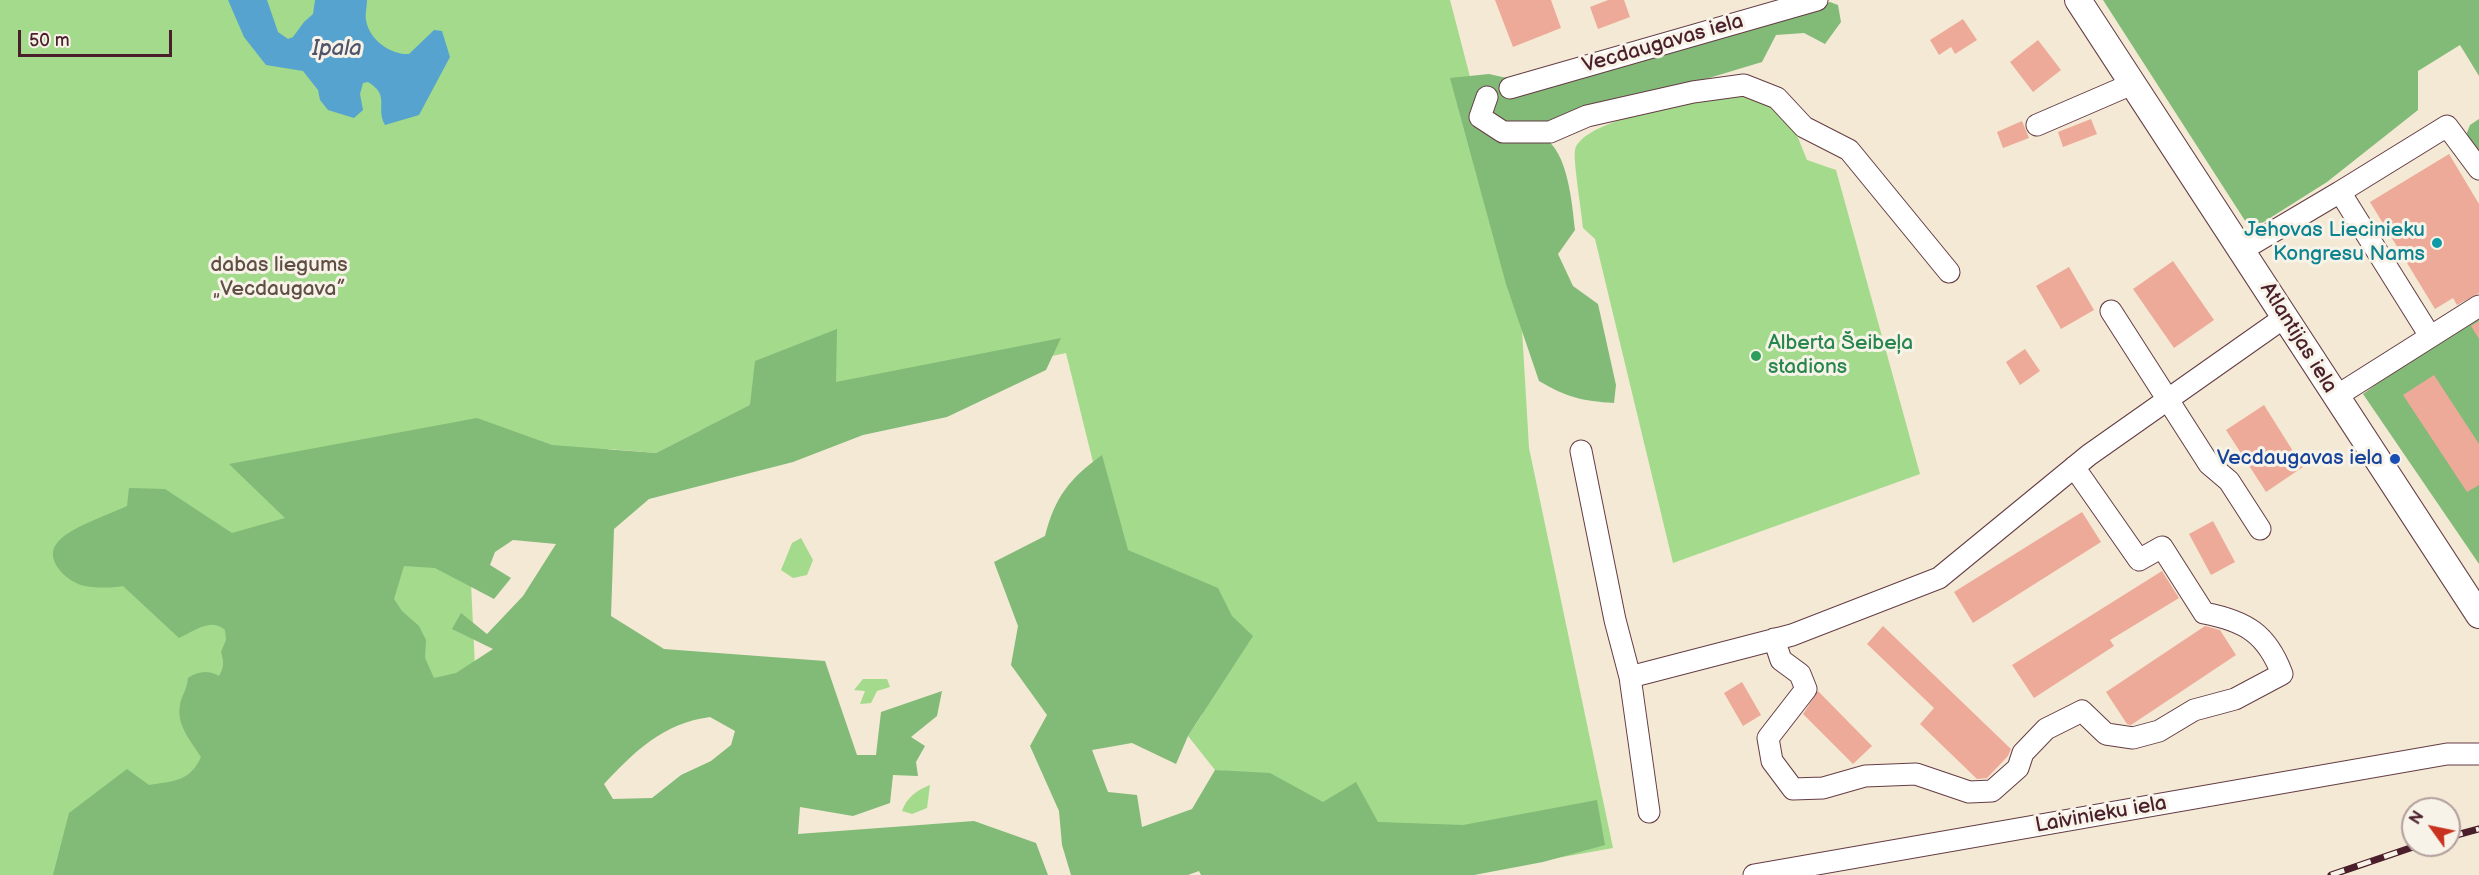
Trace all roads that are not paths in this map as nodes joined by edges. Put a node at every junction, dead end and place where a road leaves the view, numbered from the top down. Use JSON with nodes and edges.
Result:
{"nodes":[{"id":1,"x":1817,"y":0,"type":"edge"},
{"id":2,"x":2078,"y":0,"type":"edge"},
{"id":3,"x":2132,"y":84,"type":"junction"},
{"id":4,"x":1510,"y":88,"type":"dead end"},
{"id":5,"x":1487,"y":97,"type":"dead end"},
{"id":6,"x":2037,"y":125,"type":"dead end"},
{"id":7,"x":2479,"y":169,"type":"edge"},
{"id":8,"x":2340,"y":192,"type":"junction"},
{"id":9,"x":2242,"y":250,"type":"junction"},
{"id":10,"x":1949,"y":272,"type":"dead end"},
{"id":11,"x":2479,"y":306,"type":"edge"},
{"id":12,"x":2111,"y":310,"type":"dead end"},
{"id":13,"x":2285,"y":317,"type":"junction"},
{"id":14,"x":2430,"y":336,"type":"junction"},
{"id":15,"x":2335,"y":397,"type":"junction"},
{"id":16,"x":2169,"y":398,"type":"junction"},
{"id":17,"x":1581,"y":451,"type":"dead end"},
{"id":18,"x":2074,"y":467,"type":"junction"},
{"id":19,"x":2260,"y":529,"type":"dead end"},
{"id":20,"x":2479,"y":615,"type":"edge"},
{"id":21,"x":1774,"y":639,"type":"junction"},
{"id":22,"x":1630,"y":677,"type":"junction"},
{"id":23,"x":2479,"y":740,"type":"edge"},
{"id":24,"x":2447,"y":754,"type":"junction"},
{"id":25,"x":2479,"y":754,"type":"edge"},
{"id":26,"x":1649,"y":812,"type":"dead end"},
{"id":27,"x":1754,"y":875,"type":"edge"}],
"edges":[{"from":1,"to":4,"type":"street","name":"Vecdaugavas iela"},
{"from":2,"to":3,"type":"main road","name":"Atlantijas iela"},
{"from":3,"to":6,"type":"street"},
{"from":3,"to":9,"type":"main road","name":"Atlantijas iela"},
{"from":5,"to":10,"type":"street"},
{"from":7,"to":8,"type":"street"},
{"from":8,"to":9,"type":"street"},
{"from":8,"to":14,"type":"street"},
{"from":9,"to":13,"type":"main road","name":"Atlantijas iela"},
{"from":11,"to":14,"type":"street"},
{"from":12,"to":16,"type":"street"},
{"from":13,"to":15,"type":"main road","name":"Atlantijas iela"},
{"from":13,"to":16,"type":"street"},
{"from":14,"to":15,"type":"street"},
{"from":15,"to":20,"type":"main road","name":"Atlantijas iela"},
{"from":16,"to":18,"type":"street"},
{"from":16,"to":19,"type":"street"},
{"from":17,"to":22,"type":"street"},
{"from":18,"to":21,"type":"street"},
{"from":18,"to":21,"type":"street"},
{"from":21,"to":22,"type":"street"},
{"from":22,"to":26,"type":"street"},
{"from":23,"to":24,"type":"street","name":"Laivinieku iela"},
{"from":24,"to":25,"type":"street","name":"Laivinieku iela"},
{"from":24,"to":27,"type":"street","name":"Laivinieku iela"}]}
